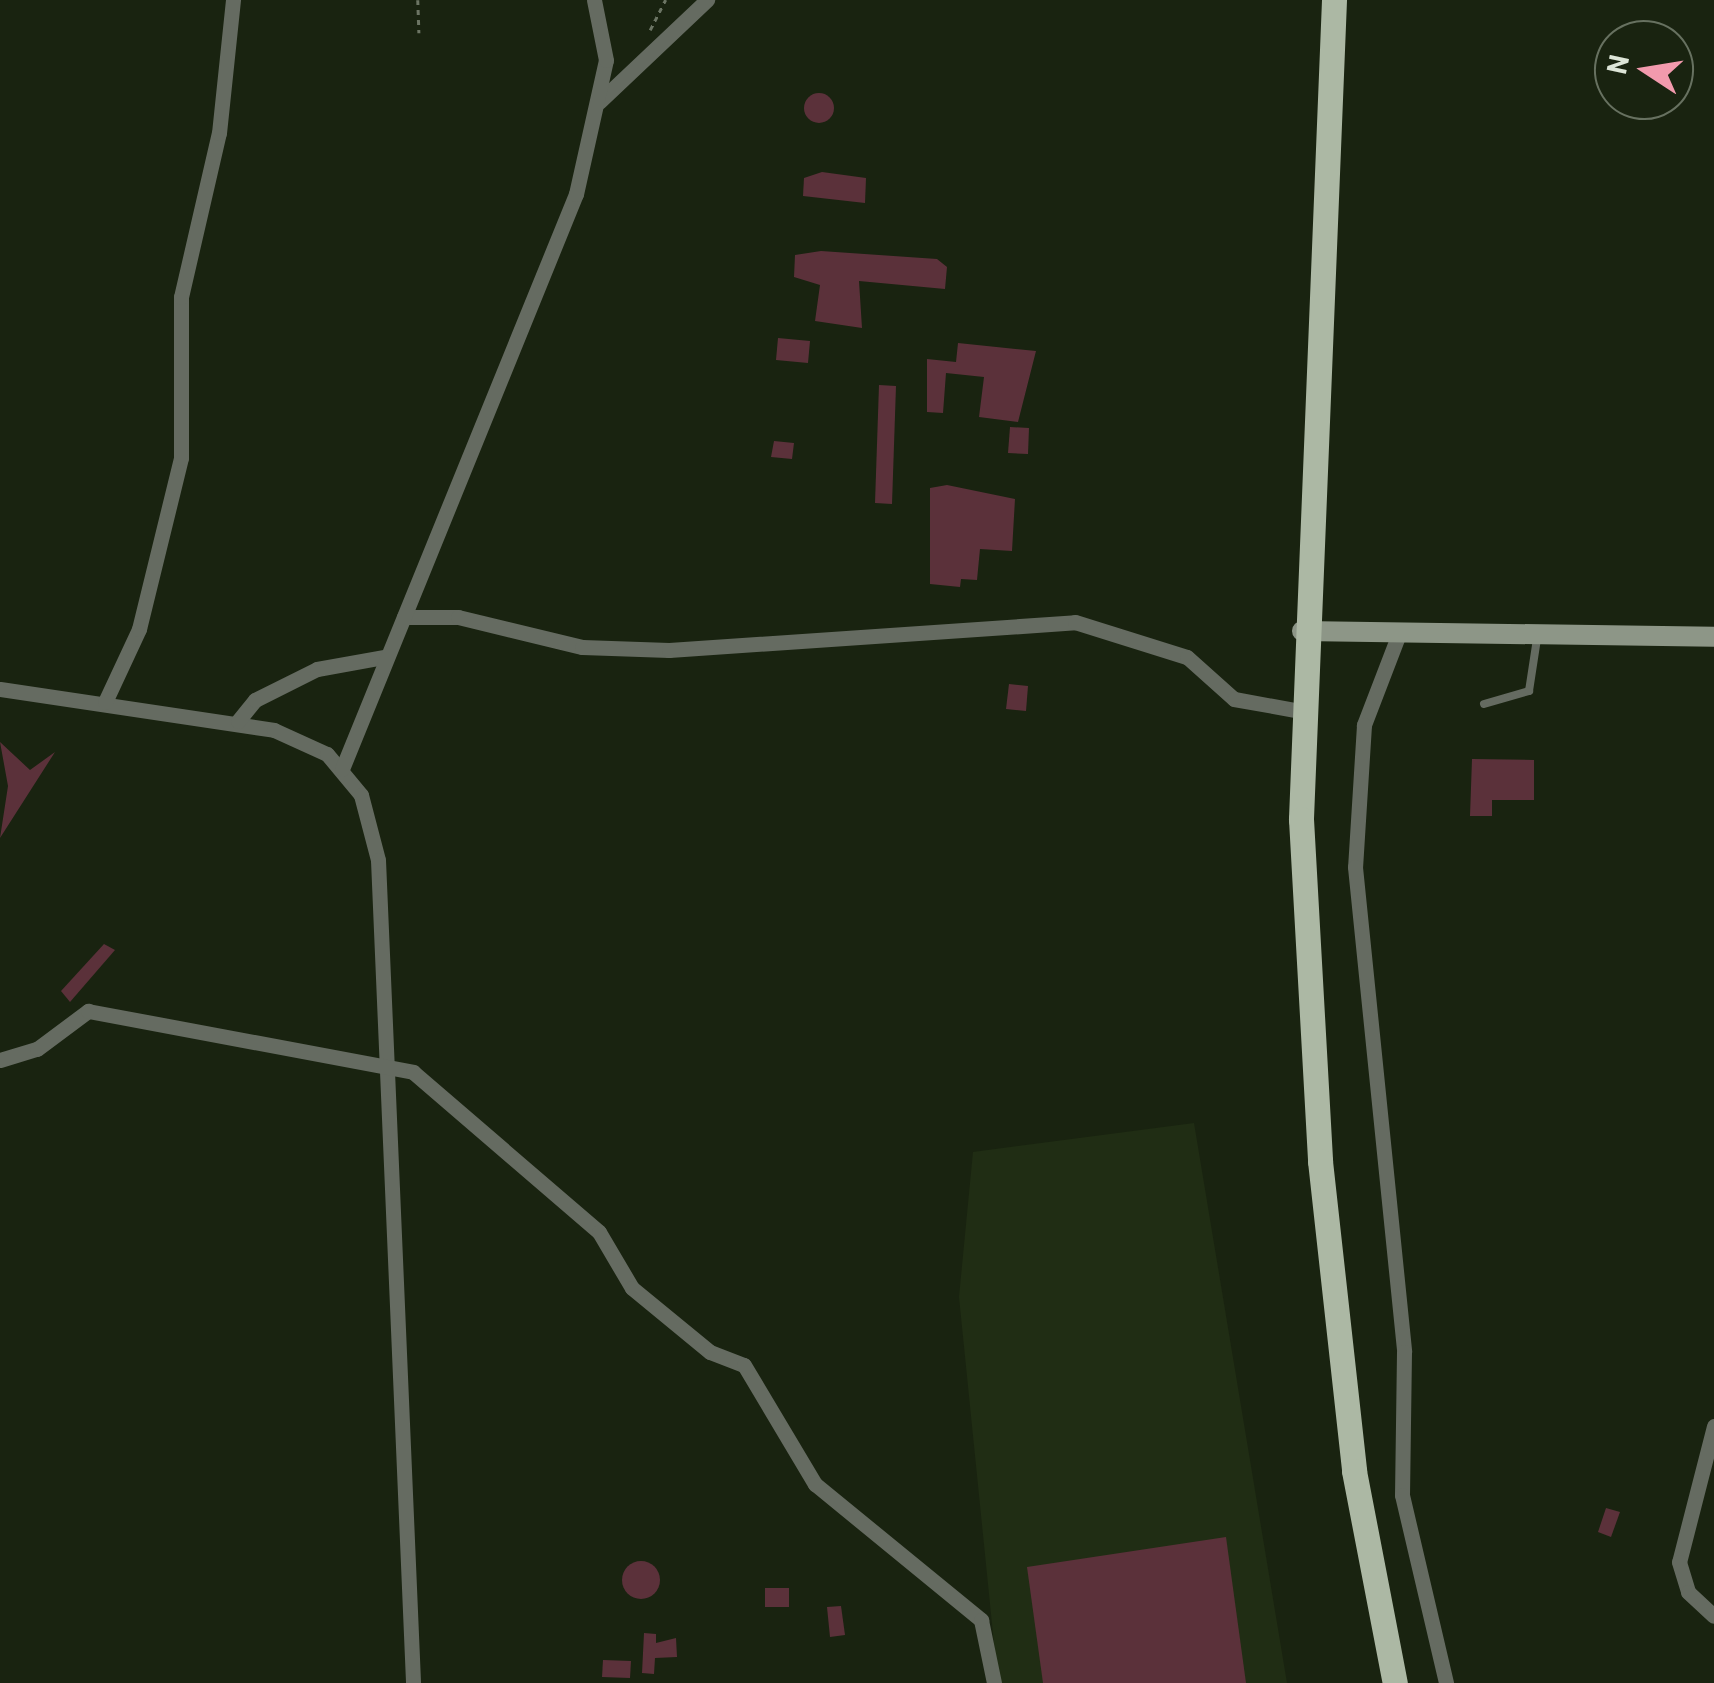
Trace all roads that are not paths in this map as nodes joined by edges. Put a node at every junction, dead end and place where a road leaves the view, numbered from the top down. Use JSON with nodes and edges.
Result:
{"nodes":[{"id":1,"x":233,"y":0,"type":"edge"},
{"id":2,"x":594,"y":0,"type":"edge"},
{"id":3,"x":707,"y":0,"type":"edge"},
{"id":4,"x":1334,"y":0,"type":"edge"},
{"id":5,"x":599,"y":102,"type":"junction"},
{"id":6,"x":404,"y":617,"type":"junction"},
{"id":7,"x":1302,"y":631,"type":"junction"},
{"id":8,"x":1400,"y":631,"type":"junction"},
{"id":9,"x":1538,"y":634,"type":"junction"},
{"id":10,"x":1714,"y":637,"type":"edge"},
{"id":11,"x":384,"y":657,"type":"junction"},
{"id":12,"x":0,"y":689,"type":"edge"},
{"id":13,"x":105,"y":702,"type":"junction"},
{"id":14,"x":1484,"y":704,"type":"dead end"},
{"id":15,"x":1301,"y":712,"type":"junction"},
{"id":16,"x":238,"y":721,"type":"junction"},
{"id":17,"x":342,"y":769,"type":"junction"},
{"id":18,"x":0,"y":1060,"type":"edge"},
{"id":19,"x":384,"y":1061,"type":"junction"},
{"id":20,"x":1714,"y":1426,"type":"edge"},
{"id":21,"x":1355,"y":1438,"type":"junction"},
{"id":22,"x":1714,"y":1616,"type":"edge"},
{"id":23,"x":414,"y":1683,"type":"edge"},
{"id":24,"x":994,"y":1683,"type":"edge"},
{"id":25,"x":1395,"y":1683,"type":"edge"},
{"id":26,"x":1410,"y":1683,"type":"edge"},
{"id":27,"x":1446,"y":1683,"type":"edge"}],
"edges":[{"from":1,"to":13,"type":"street"},
{"from":2,"to":5,"type":"street"},
{"from":3,"to":5,"type":"street"},
{"from":4,"to":7,"type":"main road"},
{"from":5,"to":6,"type":"street"},
{"from":6,"to":11,"type":"street"},
{"from":6,"to":15,"type":"street"},
{"from":7,"to":8,"type":"street"},
{"from":7,"to":15,"type":"main road"},
{"from":8,"to":9,"type":"street"},
{"from":8,"to":27,"type":"street"},
{"from":9,"to":10,"type":"street"},
{"from":9,"to":14,"type":"lane"},
{"from":11,"to":16,"type":"street"},
{"from":11,"to":17,"type":"street"},
{"from":12,"to":13,"type":"street"},
{"from":13,"to":16,"type":"street"},
{"from":15,"to":21,"type":"main road"},
{"from":16,"to":17,"type":"street"},
{"from":17,"to":19,"type":"street"},
{"from":18,"to":19,"type":"street"},
{"from":19,"to":23,"type":"street"},
{"from":19,"to":24,"type":"street"},
{"from":20,"to":22,"type":"street"},
{"from":21,"to":25,"type":"main road"},
{"from":21,"to":26,"type":"main road"}]}
